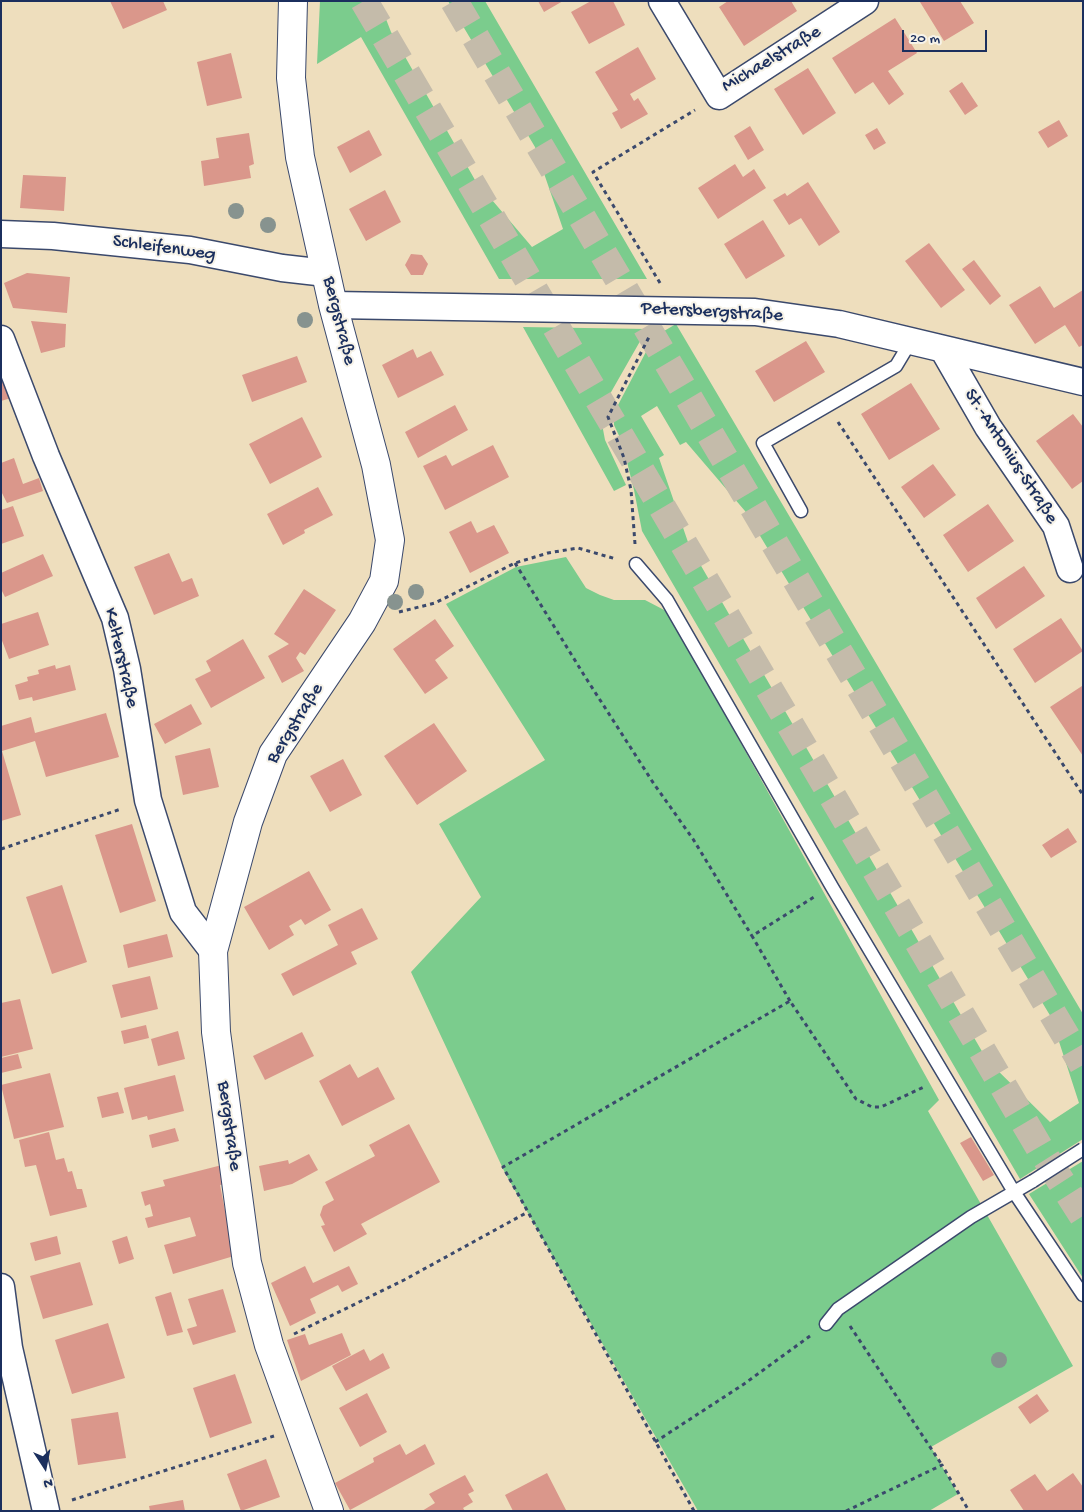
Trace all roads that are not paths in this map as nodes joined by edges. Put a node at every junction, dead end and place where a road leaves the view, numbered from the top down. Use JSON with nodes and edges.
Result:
{"nodes":[{"id":1,"x":293,"y":1,"type":"edge"},
{"id":2,"x":662,"y":1,"type":"edge"},
{"id":3,"x":865,"y":1,"type":"edge"},
{"id":4,"x":1,"y":234,"type":"edge"},
{"id":5,"x":326,"y":273,"type":"junction"},
{"id":6,"x":333,"y":305,"type":"junction"},
{"id":7,"x":1,"y":340,"type":"edge"},
{"id":8,"x":911,"y":341,"type":"junction"},
{"id":9,"x":943,"y":349,"type":"junction"},
{"id":10,"x":1083,"y":382,"type":"edge"},
{"id":11,"x":802,"y":511,"type":"dead end"},
{"id":12,"x":636,"y":564,"type":"road end"},
{"id":13,"x":1070,"y":569,"type":"dead end"},
{"id":14,"x":213,"y":951,"type":"junction"},
{"id":15,"x":1083,"y":1148,"type":"edge"},
{"id":16,"x":1014,"y":1192,"type":"junction"},
{"id":17,"x":1,"y":1287,"type":"edge"},
{"id":18,"x":1083,"y":1295,"type":"edge"},
{"id":19,"x":826,"y":1324,"type":"road end"},
{"id":20,"x":45,"y":1510,"type":"edge"},
{"id":21,"x":329,"y":1511,"type":"edge"}],
"edges":[{"from":1,"to":5,"type":"street","name":"Bergstraße"},
{"from":2,"to":3,"type":"street","name":"Michaelstraße"},
{"from":4,"to":5,"type":"street","name":"Schleifenweg"},
{"from":5,"to":6,"type":"street","name":"Bergstraße"},
{"from":6,"to":8,"type":"street","name":"Petersbergstraße"},
{"from":6,"to":14,"type":"street","name":"Bergstraße"},
{"from":7,"to":14,"type":"street","name":"Kelterstraße"},
{"from":8,"to":9,"type":"street","name":"Petersbergstraße"},
{"from":8,"to":11,"type":"lane"},
{"from":9,"to":10,"type":"street","name":"Petersbergstraße"},
{"from":9,"to":13,"type":"street","name":"St.-Antonius-Straße"},
{"from":12,"to":16,"type":"lane"},
{"from":14,"to":21,"type":"street","name":"Bergstraße"},
{"from":15,"to":16,"type":"lane","bridge":true},
{"from":16,"to":18,"type":"lane"},
{"from":16,"to":19,"type":"lane"},
{"from":17,"to":20,"type":"street"}]}
